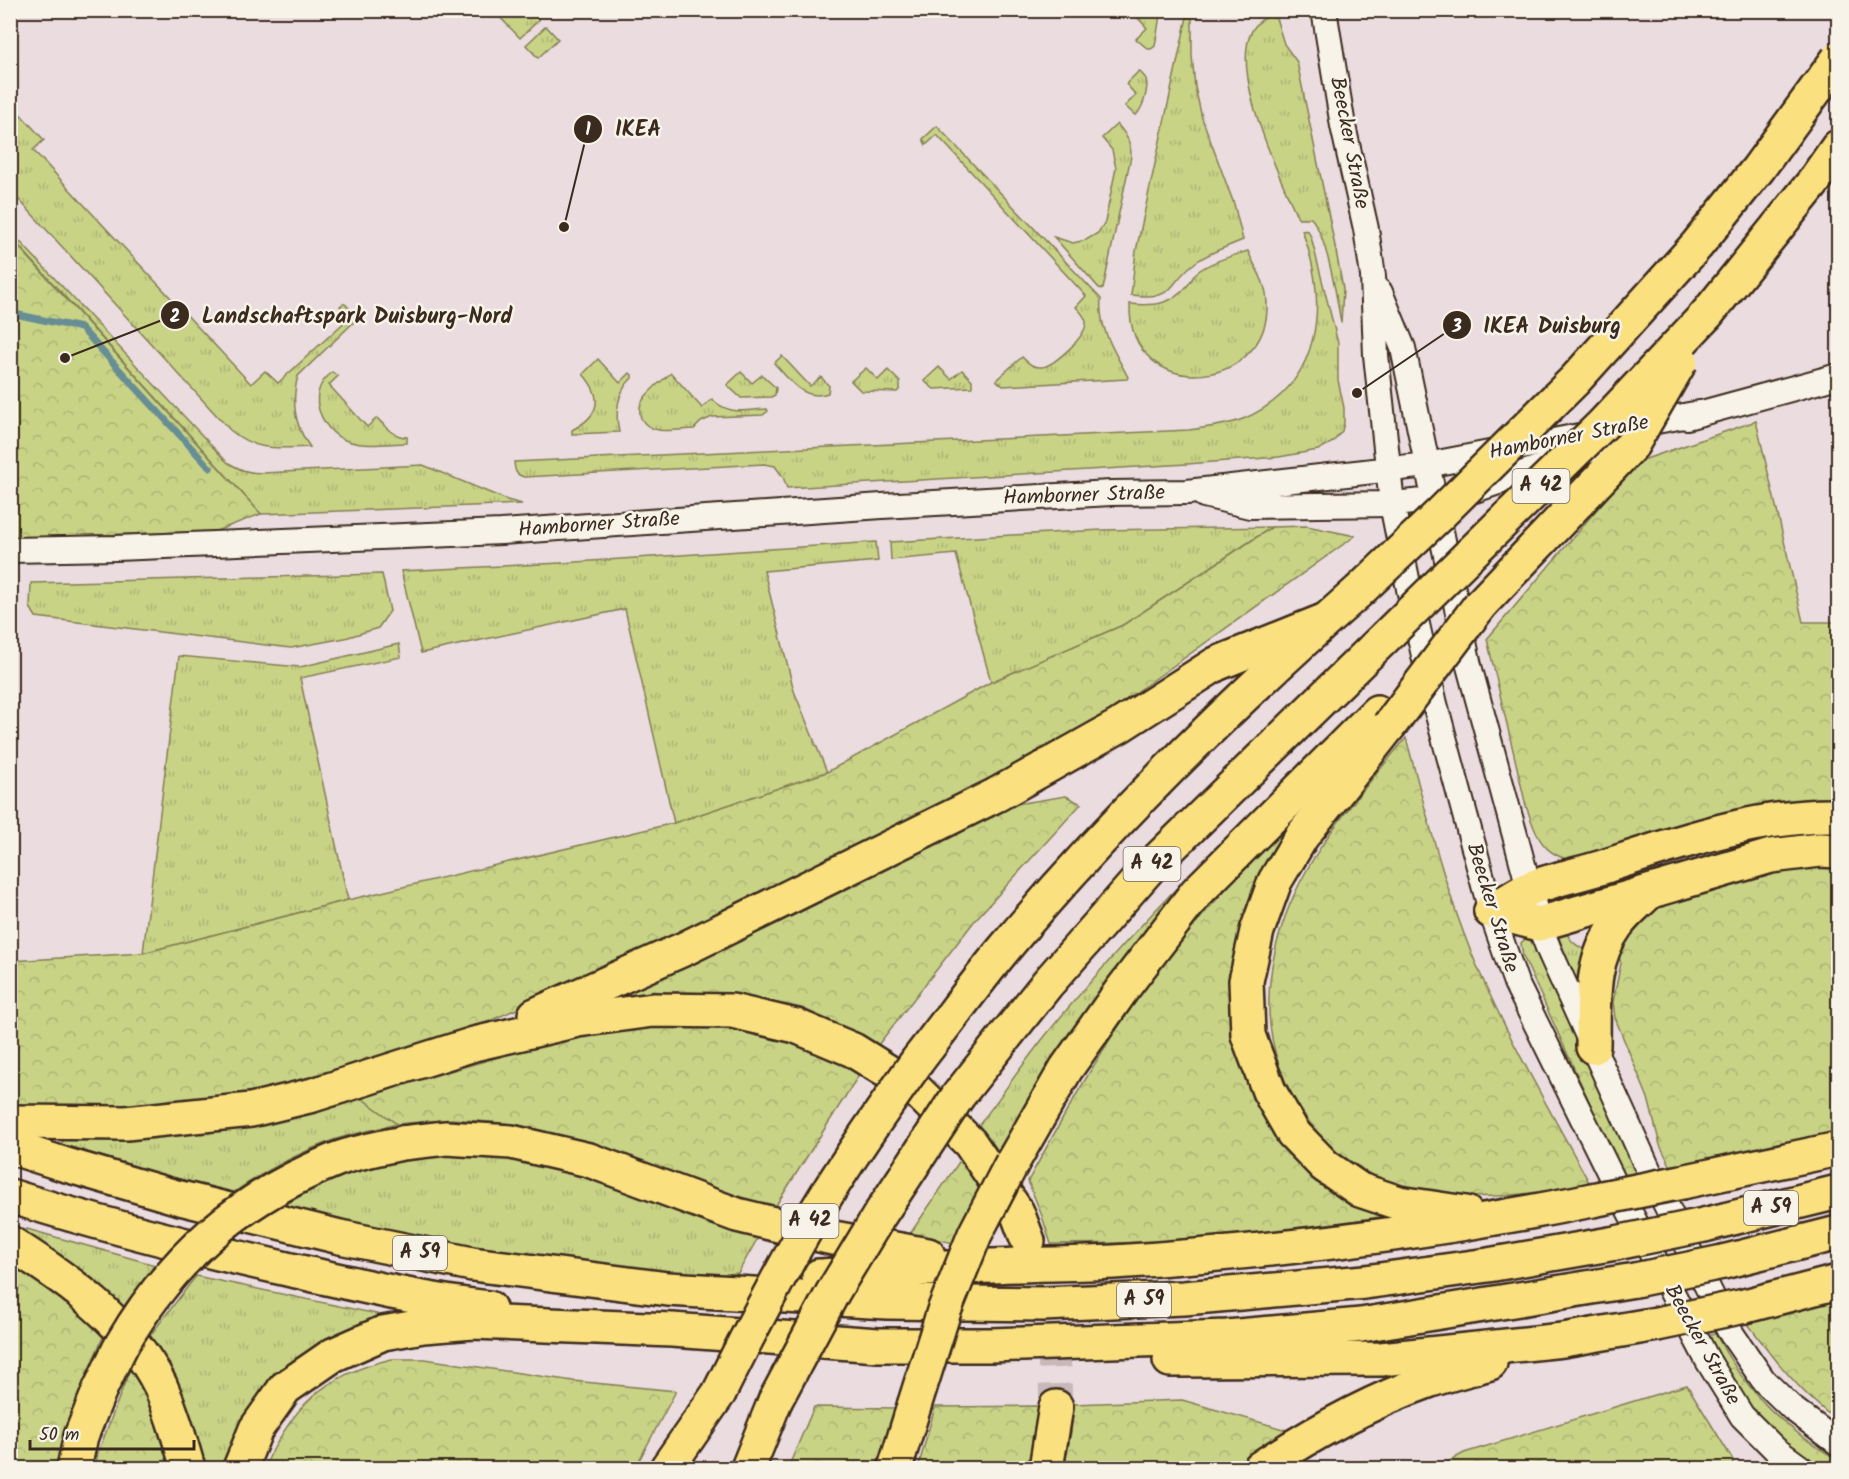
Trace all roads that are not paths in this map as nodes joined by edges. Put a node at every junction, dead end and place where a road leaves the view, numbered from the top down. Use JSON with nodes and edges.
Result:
{"nodes":[{"id":1,"x":1324,"y":10,"type":"edge"},
{"id":2,"x":1839,"y":59,"type":"edge"},
{"id":3,"x":1839,"y":147,"type":"edge"},
{"id":4,"x":1373,"y":276,"type":"junction"},
{"id":5,"x":1707,"y":314,"type":"junction"},
{"id":6,"x":1839,"y":376,"type":"edge"},
{"id":7,"x":1700,"y":413,"type":"junction"},
{"id":8,"x":1427,"y":465,"type":"junction"},
{"id":9,"x":1388,"y":471,"type":"junction"},
{"id":10,"x":1187,"y":492,"type":"junction"},
{"id":11,"x":1435,"y":500,"type":"junction"},
{"id":12,"x":1392,"y":504,"type":"junction"},
{"id":13,"x":10,"y":550,"type":"edge"},
{"id":14,"x":1326,"y":620,"type":"junction"},
{"id":15,"x":1387,"y":715,"type":"junction"},
{"id":16,"x":1839,"y":816,"type":"edge"},
{"id":17,"x":1839,"y":851,"type":"edge"},
{"id":18,"x":1529,"y":889,"type":"junction"},
{"id":19,"x":1649,"y":891,"type":"junction"},
{"id":20,"x":1491,"y":911,"type":"junction"},
{"id":21,"x":1539,"y":924,"type":"junction"},
{"id":22,"x":474,"y":1044,"type":"junction"},
{"id":23,"x":1593,"y":1047,"type":"junction"},
{"id":24,"x":10,"y":1122,"type":"edge"},
{"id":25,"x":10,"y":1147,"type":"edge"},
{"id":26,"x":1839,"y":1149,"type":"edge"},
{"id":27,"x":1839,"y":1192,"type":"edge"},
{"id":28,"x":10,"y":1196,"type":"edge"},
{"id":29,"x":1500,"y":1219,"type":"junction"},
{"id":30,"x":1839,"y":1233,"type":"edge"},
{"id":31,"x":1028,"y":1241,"type":"tunnel mouth"},
{"id":32,"x":10,"y":1243,"type":"edge"},
{"id":33,"x":989,"y":1266,"type":"junction"},
{"id":34,"x":1839,"y":1282,"type":"edge"},
{"id":35,"x":668,"y":1289,"type":"junction"},
{"id":36,"x":672,"y":1330,"type":"junction"},
{"id":37,"x":1563,"y":1340,"type":"junction"},
{"id":38,"x":991,"y":1345,"type":"junction"},
{"id":39,"x":719,"y":1393,"type":"junction"},
{"id":40,"x":1056,"y":1407,"type":"tunnel mouth"},
{"id":41,"x":1839,"y":1443,"type":"edge"},
{"id":42,"x":74,"y":1468,"type":"edge"},
{"id":43,"x":188,"y":1468,"type":"edge"},
{"id":44,"x":240,"y":1468,"type":"edge"},
{"id":45,"x":667,"y":1468,"type":"edge"},
{"id":46,"x":687,"y":1468,"type":"edge"},
{"id":47,"x":748,"y":1468,"type":"edge"},
{"id":48,"x":895,"y":1468,"type":"edge"},
{"id":49,"x":1046,"y":1468,"type":"edge"},
{"id":50,"x":1260,"y":1468,"type":"edge"},
{"id":51,"x":1801,"y":1468,"type":"edge"}],
"edges":[{"from":1,"to":4,"type":"street","name":"Beecker Straße"},
{"from":2,"to":14,"type":"highway","number":"A 42","bridge":true},
{"from":3,"to":5,"type":"highway","number":"A 42"},
{"from":4,"to":8,"type":"street","name":"Beecker Straße"},
{"from":4,"to":9,"type":"street","name":"Beecker Straße"},
{"from":5,"to":15,"type":"highway","bridge":true},
{"from":5,"to":47,"type":"highway","number":"A 42","bridge":true},
{"from":6,"to":7,"type":"street","name":"Hamborner Straße"},
{"from":7,"to":8,"type":"street","name":"Hamborner Straße"},
{"from":7,"to":11,"type":"street","name":"Hamborner Straße"},
{"from":8,"to":9,"type":"street","name":"Hamborner Straße"},
{"from":8,"to":11,"type":"street","name":"Beecker Straße"},
{"from":9,"to":10,"type":"street","name":"Hamborner Straße"},
{"from":9,"to":12,"type":"street","name":"Beecker Straße"},
{"from":10,"to":12,"type":"street","name":"Hamborner Straße"},
{"from":10,"to":13,"type":"street","name":"Hamborner Straße"},
{"from":11,"to":12,"type":"street","name":"Hamborner Straße"},
{"from":11,"to":18,"type":"street","name":"Beecker Straße"},
{"from":12,"to":20,"type":"street","name":"Beecker Straße"},
{"from":14,"to":22,"type":"highway"},
{"from":14,"to":39,"type":"highway","number":"A 42","bridge":true},
{"from":15,"to":29,"type":"highway"},
{"from":15,"to":48,"type":"highway","bridge":true},
{"from":16,"to":18,"type":"highway"},
{"from":17,"to":19,"type":"highway"},
{"from":18,"to":20,"type":"highway"},
{"from":18,"to":21,"type":"street","name":"Beecker Straße"},
{"from":19,"to":21,"type":"highway"},
{"from":19,"to":23,"type":"highway"},
{"from":20,"to":21,"type":"highway"},
{"from":20,"to":51,"type":"street","name":"Beecker Straße"},
{"from":21,"to":23,"type":"street","name":"Beecker Straße"},
{"from":22,"to":24,"type":"highway"},
{"from":22,"to":31,"type":"highway"},
{"from":23,"to":41,"type":"street","name":"Beecker Straße"},
{"from":25,"to":35,"type":"highway","number":"A 59"},
{"from":26,"to":29,"type":"highway","bridge":true},
{"from":27,"to":35,"type":"highway","number":"A 59","bridge":true},
{"from":28,"to":36,"type":"highway","number":"A 59"},
{"from":29,"to":33,"type":"highway"},
{"from":30,"to":38,"type":"highway","number":"A 59","bridge":true},
{"from":32,"to":43,"type":"highway"},
{"from":33,"to":35,"type":"highway"},
{"from":33,"to":42,"type":"highway","bridge":true},
{"from":34,"to":37,"type":"highway","bridge":true},
{"from":36,"to":38,"type":"highway","number":"A 59"},
{"from":36,"to":44,"type":"highway"},
{"from":37,"to":38,"type":"highway"},
{"from":37,"to":50,"type":"highway"},
{"from":39,"to":45,"type":"highway"},
{"from":39,"to":46,"type":"highway","number":"A 42"},
{"from":40,"to":49,"type":"highway"}]}
